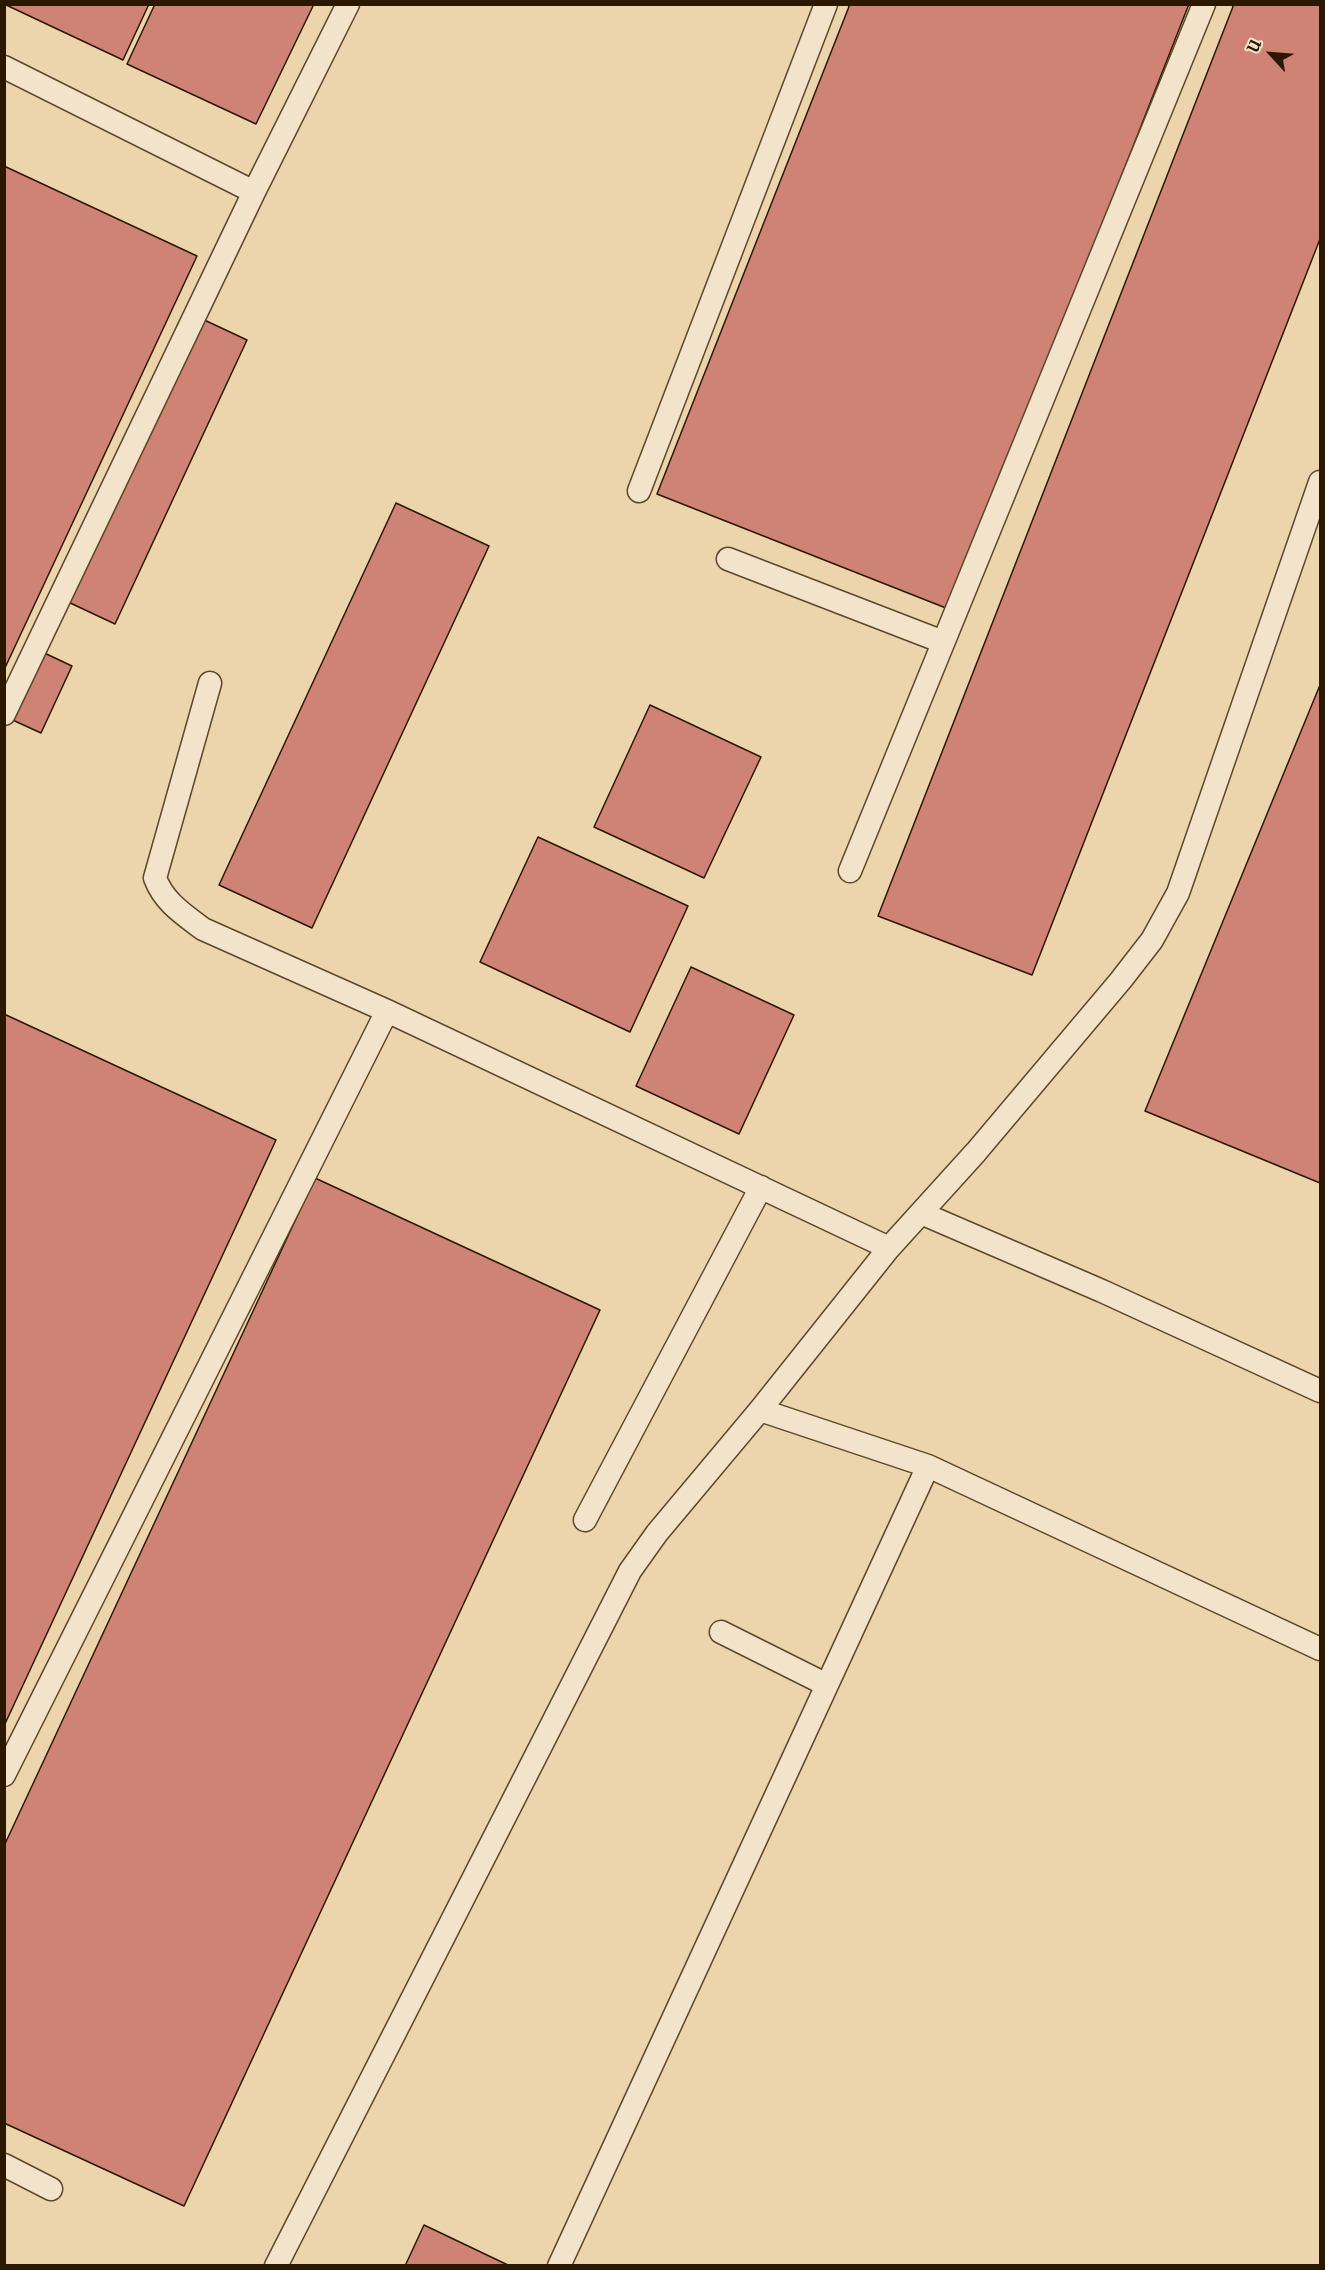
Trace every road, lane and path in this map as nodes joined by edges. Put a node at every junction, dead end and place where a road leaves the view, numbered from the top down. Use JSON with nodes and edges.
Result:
{"nodes":[{"id":1,"x":348,"y":4,"type":"edge"},
{"id":2,"x":826,"y":4,"type":"edge"},
{"id":3,"x":1204,"y":4,"type":"edge"},
{"id":4,"x":4,"y":67,"type":"edge"},
{"id":5,"x":254,"y":192,"type":"junction"},
{"id":6,"x":1320,"y":482,"type":"edge"},
{"id":7,"x":639,"y":491,"type":"dead end"},
{"id":8,"x":728,"y":559,"type":"dead end"},
{"id":9,"x":944,"y":642,"type":"junction"},
{"id":10,"x":210,"y":683,"type":"dead end"},
{"id":11,"x":4,"y":714,"type":"edge"},
{"id":12,"x":850,"y":871,"type":"dead end"},
{"id":13,"x":387,"y":1011,"type":"junction"},
{"id":14,"x":761,"y":1187,"type":"junction"},
{"id":15,"x":921,"y":1213,"type":"junction"},
{"id":16,"x":890,"y":1248,"type":"junction"},
{"id":17,"x":1320,"y":1391,"type":"edge"},
{"id":18,"x":760,"y":1410,"type":"junction"},
{"id":19,"x":928,"y":1466,"type":"junction"},
{"id":20,"x":585,"y":1520,"type":"dead end"},
{"id":21,"x":721,"y":1632,"type":"dead end"},
{"id":22,"x":1320,"y":1648,"type":"edge"},
{"id":23,"x":827,"y":1685,"type":"junction"},
{"id":24,"x":4,"y":1775,"type":"edge"},
{"id":25,"x":4,"y":2165,"type":"edge"},
{"id":26,"x":51,"y":2190,"type":"dead end"},
{"id":27,"x":276,"y":2265,"type":"edge"},
{"id":28,"x":559,"y":2265,"type":"edge"}],
"edges":[{"from":1,"to":5,"type":"lane"},
{"from":2,"to":7,"type":"lane"},
{"from":3,"to":9,"type":"lane"},
{"from":4,"to":5,"type":"lane"},
{"from":5,"to":11,"type":"lane"},
{"from":6,"to":15,"type":"lane"},
{"from":8,"to":9,"type":"lane"},
{"from":9,"to":12,"type":"lane"},
{"from":10,"to":13,"type":"lane"},
{"from":13,"to":14,"type":"lane"},
{"from":13,"to":24,"type":"lane"},
{"from":14,"to":16,"type":"lane"},
{"from":14,"to":20,"type":"lane"},
{"from":15,"to":16,"type":"lane"},
{"from":15,"to":17,"type":"lane"},
{"from":16,"to":18,"type":"lane"},
{"from":18,"to":19,"type":"lane"},
{"from":18,"to":27,"type":"lane"},
{"from":19,"to":22,"type":"lane"},
{"from":19,"to":23,"type":"lane"},
{"from":21,"to":23,"type":"lane"},
{"from":23,"to":28,"type":"lane"},
{"from":25,"to":26,"type":"lane"}]}
